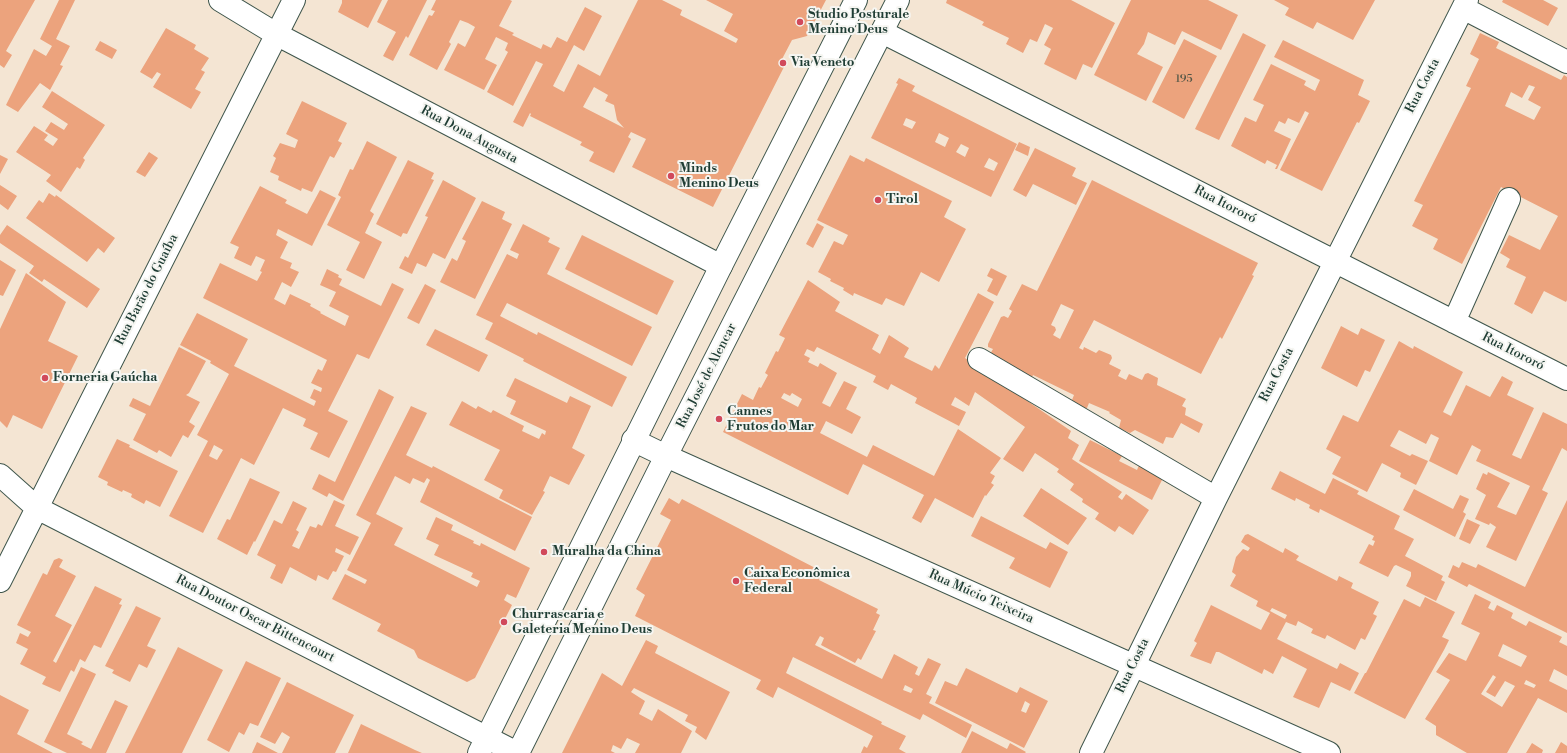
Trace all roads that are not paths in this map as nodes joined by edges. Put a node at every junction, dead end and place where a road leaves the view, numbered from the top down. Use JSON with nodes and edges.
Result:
{"nodes":[{"id":1,"x":220,"y":0,"type":"edge"},
{"id":2,"x":294,"y":0,"type":"edge"},
{"id":3,"x":856,"y":0,"type":"edge"},
{"id":4,"x":898,"y":0,"type":"edge"},
{"id":5,"x":1465,"y":4,"type":"edge"},
{"id":6,"x":882,"y":32,"type":"junction"},
{"id":7,"x":276,"y":34,"type":"junction"},
{"id":8,"x":1567,"y":62,"type":"edge"},
{"id":9,"x":1509,"y":199,"type":"dead end"},
{"id":10,"x":1335,"y":261,"type":"junction"},
{"id":11,"x":721,"y":266,"type":"junction"},
{"id":12,"x":1454,"y":322,"type":"junction"},
{"id":13,"x":979,"y":359,"type":"dead end"},
{"id":14,"x":1567,"y":379,"type":"edge"},
{"id":15,"x":633,"y":440,"type":"junction"},
{"id":16,"x":666,"y":456,"type":"junction"},
{"id":17,"x":0,"y":475,"type":"edge"},
{"id":18,"x":1216,"y":498,"type":"junction"},
{"id":19,"x":37,"y":508,"type":"junction"},
{"id":20,"x":0,"y":581,"type":"edge"},
{"id":21,"x":1132,"y":665,"type":"junction"},
{"id":22,"x":483,"y":745,"type":"edge"},
{"id":23,"x":518,"y":753,"type":"edge"},
{"id":24,"x":1091,"y":753,"type":"edge"},
{"id":25,"x":1329,"y":753,"type":"edge"}],
"edges":[{"from":1,"to":7,"type":"street","name":"Rua Dona Augusta"},
{"from":2,"to":7,"type":"street","name":"Rua Barão do Guaíba"},
{"from":3,"to":11,"type":"street"},
{"from":4,"to":6,"type":"street","name":"Rua José de Alencar"},
{"from":5,"to":8,"type":"street"},
{"from":5,"to":10,"type":"street","name":"Rua Costa"},
{"from":6,"to":10,"type":"street","name":"Rua Itororó"},
{"from":6,"to":16,"type":"street","name":"Rua José de Alencar"},
{"from":7,"to":11,"type":"street","name":"Rua Dona Augusta"},
{"from":7,"to":19,"type":"street","name":"Rua Barão do Guaíba"},
{"from":9,"to":12,"type":"street"},
{"from":10,"to":12,"type":"street","name":"Rua Itororó"},
{"from":10,"to":18,"type":"street","name":"Rua Costa"},
{"from":11,"to":15,"type":"street"},
{"from":12,"to":14,"type":"street","name":"Rua Itororó"},
{"from":13,"to":18,"type":"street"},
{"from":15,"to":16,"type":"street","name":"Rua Múcio Teixeira"},
{"from":15,"to":22,"type":"street"},
{"from":16,"to":21,"type":"street","name":"Rua Múcio Teixeira"},
{"from":16,"to":23,"type":"street","name":"Rua José de Alencar"},
{"from":17,"to":19,"type":"street","name":"Rua Doutor Oscar Bittencourt"},
{"from":18,"to":21,"type":"street","name":"Rua Costa"},
{"from":19,"to":20,"type":"street","name":"Rua Barão do Guaíba"},
{"from":19,"to":22,"type":"street","name":"Rua Doutor Oscar Bittencourt"},
{"from":21,"to":24,"type":"street","name":"Rua Costa"},
{"from":21,"to":25,"type":"street","name":"Rua Múcio Teixeira"},
{"from":22,"to":23,"type":"street","name":"Rua Doutor Oscar Bittencourt"}]}
